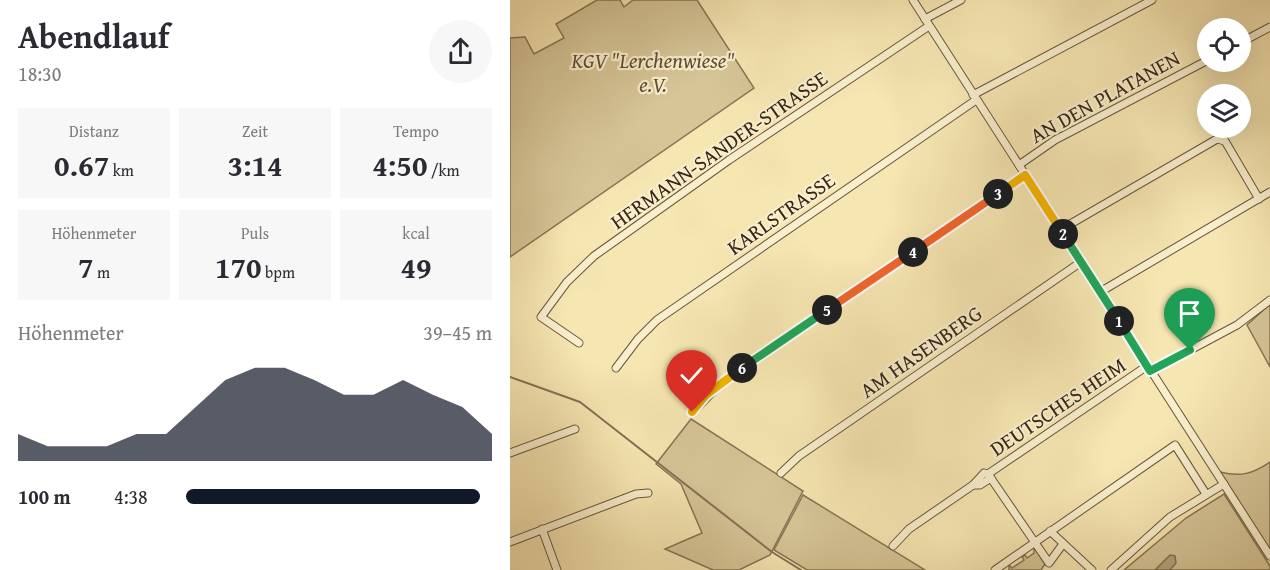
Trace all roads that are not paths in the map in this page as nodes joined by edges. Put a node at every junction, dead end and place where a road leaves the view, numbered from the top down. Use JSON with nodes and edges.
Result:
{"nodes":[{"id":1,"x":913,"y":0,"type":"edge"},
{"id":2,"x":961,"y":0,"type":"edge"},
{"id":3,"x":1152,"y":0,"type":"edge"},
{"id":4,"x":927,"y":23,"type":"junction"},
{"id":5,"x":1270,"y":27,"type":"edge"},
{"id":6,"x":1251,"y":37,"type":"edge"},
{"id":7,"x":1197,"y":66,"type":"edge"},
{"id":8,"x":975,"y":97,"type":"junction"},
{"id":9,"x":1019,"y":165,"type":"junction"},
{"id":10,"x":1025,"y":175,"type":"junction"},
{"id":11,"x":1270,"y":192,"type":"edge"},
{"id":12,"x":1259,"y":199,"type":"junction"},
{"id":13,"x":1060,"y":230,"type":"junction"},
{"id":14,"x":1081,"y":262,"type":"junction"},
{"id":15,"x":1100,"y":292,"type":"junction"},
{"id":16,"x":1270,"y":300,"type":"edge"},
{"id":17,"x":579,"y":343,"type":"dead end"},
{"id":18,"x":616,"y":368,"type":"dead end"},
{"id":19,"x":1149,"y":368,"type":"junction"},
{"id":20,"x":692,"y":412,"type":"dead end"},
{"id":21,"x":575,"y":429,"type":"dead end"},
{"id":22,"x":510,"y":453,"type":"edge"},
{"id":23,"x":781,"y":473,"type":"dead end"},
{"id":24,"x":989,"y":476,"type":"junction"},
{"id":25,"x":1224,"y":484,"type":"junction"},
{"id":26,"x":648,"y":493,"type":"dead end"},
{"id":27,"x":1206,"y":494,"type":"junction"},
{"id":28,"x":542,"y":529,"type":"junction"},
{"id":29,"x":1050,"y":531,"type":"junction"},
{"id":30,"x":510,"y":542,"type":"edge"},
{"id":31,"x":1034,"y":542,"type":"junction"},
{"id":32,"x":1063,"y":544,"type":"junction"},
{"id":33,"x":893,"y":546,"type":"dead end"},
{"id":34,"x":1270,"y":556,"type":"edge"},
{"id":35,"x":557,"y":570,"type":"edge"},
{"id":36,"x":995,"y":570,"type":"edge"},
{"id":37,"x":1092,"y":570,"type":"edge"},
{"id":38,"x":1111,"y":570,"type":"edge"}],
"edges":[{"from":1,"to":4,"type":"street"},
{"from":2,"to":4,"type":"street","name":"HERMANN-SANDER-STRASSE"},
{"from":3,"to":8,"type":"street","name":"KARLSTRASSE"},
{"from":4,"to":8,"type":"street"},
{"from":4,"to":17,"type":"street","name":"HERMANN-SANDER-STRASSE"},
{"from":5,"to":6,"type":"street"},
{"from":7,"to":9,"type":"street","name":"AN DEN PLATANEN"},
{"from":8,"to":9,"type":"street"},
{"from":8,"to":18,"type":"street","name":"KARLSTRASSE"},
{"from":9,"to":10,"type":"street"},
{"from":10,"to":13,"type":"street"},
{"from":10,"to":20,"type":"street"},
{"from":11,"to":12,"type":"street"},
{"from":12,"to":13,"type":"street"},
{"from":12,"to":15,"type":"street"},
{"from":13,"to":14,"type":"street"},
{"from":14,"to":15,"type":"street"},
{"from":14,"to":23,"type":"street","name":"AM HASENBERG"},
{"from":15,"to":19,"type":"street"},
{"from":16,"to":19,"type":"street","name":"DEUTSCHES HEIM"},
{"from":19,"to":24,"type":"street","name":"DEUTSCHES HEIM"},
{"from":19,"to":25,"type":"street"},
{"from":21,"to":22,"type":"street"},
{"from":24,"to":31,"type":"street","name":"DEUTSCHES HEIM"},
{"from":24,"to":33,"type":"street","name":"DEUTSCHES HEIM"},
{"from":25,"to":27,"type":"street"},
{"from":25,"to":34,"type":"street"},
{"from":26,"to":28,"type":"street"},
{"from":27,"to":29,"type":"street"},
{"from":27,"to":38,"type":"street"},
{"from":28,"to":30,"type":"street"},
{"from":28,"to":35,"type":"street"},
{"from":29,"to":31,"type":"street"},
{"from":29,"to":32,"type":"street"},
{"from":31,"to":32,"type":"street","name":"DEUTSCHES HEIM"},
{"from":31,"to":36,"type":"street"},
{"from":32,"to":37,"type":"street"}]}
